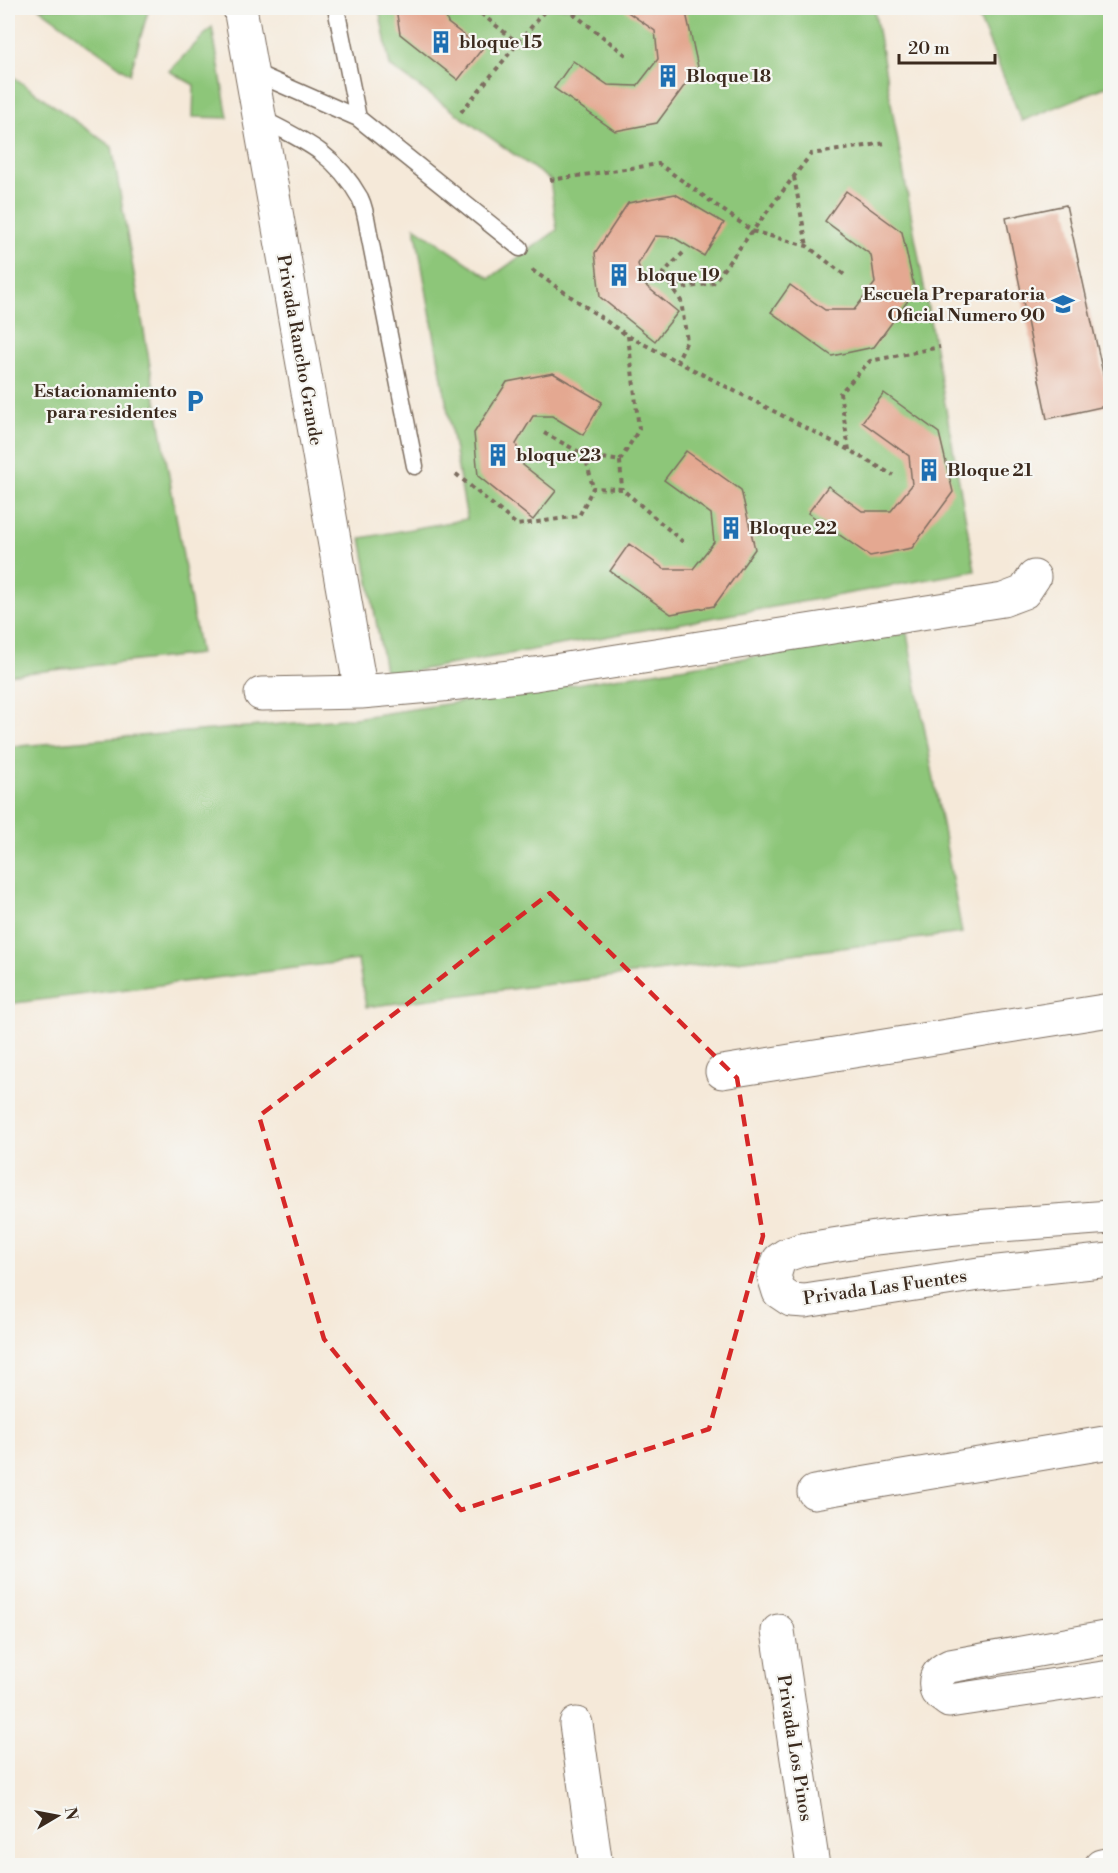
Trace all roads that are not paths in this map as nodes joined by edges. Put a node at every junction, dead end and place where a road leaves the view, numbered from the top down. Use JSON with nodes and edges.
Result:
{"nodes":[{"id":1,"x":240,"y":8,"type":"edge"},
{"id":2,"x":336,"y":8,"type":"edge"},
{"id":3,"x":253,"y":72,"type":"junction"},
{"id":4,"x":260,"y":118,"type":"junction"},
{"id":5,"x":358,"y":118,"type":"junction"},
{"id":6,"x":520,"y":248,"type":"dead end"},
{"id":7,"x":415,"y":466,"type":"dead end"},
{"id":8,"x":1034,"y":577,"type":"dead end"},
{"id":9,"x":361,"y":692,"type":"junction"},
{"id":10,"x":261,"y":694,"type":"dead end"},
{"id":11,"x":1110,"y":1010,"type":"edge"},
{"id":12,"x":722,"y":1072,"type":"dead end"},
{"id":13,"x":1110,"y":1217,"type":"edge"},
{"id":14,"x":972,"y":1227,"type":"junction"},
{"id":15,"x":1110,"y":1260,"type":"edge"},
{"id":16,"x":979,"y":1274,"type":"junction"},
{"id":17,"x":1110,"y":1442,"type":"edge"},
{"id":18,"x":814,"y":1492,"type":"dead end"},
{"id":19,"x":778,"y":1631,"type":"dead end"},
{"id":20,"x":1110,"y":1637,"type":"edge"},
{"id":21,"x":1110,"y":1677,"type":"edge"},
{"id":22,"x":576,"y":1724,"type":"dead end"},
{"id":23,"x":1110,"y":1864,"type":"edge"},
{"id":24,"x":596,"y":1866,"type":"edge"},
{"id":25,"x":813,"y":1866,"type":"edge"},
{"id":26,"x":1101,"y":1866,"type":"edge"}],
"edges":[{"from":1,"to":3,"type":"street","name":"Privada Rancho Grande"},
{"from":2,"to":5,"type":"lane"},
{"from":3,"to":4,"type":"street","name":"Privada Rancho Grande"},
{"from":3,"to":5,"type":"lane"},
{"from":4,"to":7,"type":"lane"},
{"from":4,"to":9,"type":"street","name":"Privada Rancho Grande"},
{"from":5,"to":6,"type":"lane"},
{"from":8,"to":9,"type":"street"},
{"from":9,"to":10,"type":"street"},
{"from":11,"to":12,"type":"street"},
{"from":13,"to":14,"type":"street","name":"Privada Las Fuentes"},
{"from":14,"to":16,"type":"street"},
{"from":14,"to":16,"type":"street","name":"Privada Las Fuentes"},
{"from":15,"to":16,"type":"street","name":"Privada Las Fuentes"},
{"from":17,"to":18,"type":"street"},
{"from":19,"to":25,"type":"street","name":"Privada Los Pinos"},
{"from":20,"to":21,"type":"street"},
{"from":22,"to":24,"type":"street"},
{"from":23,"to":26,"type":"street"}]}
